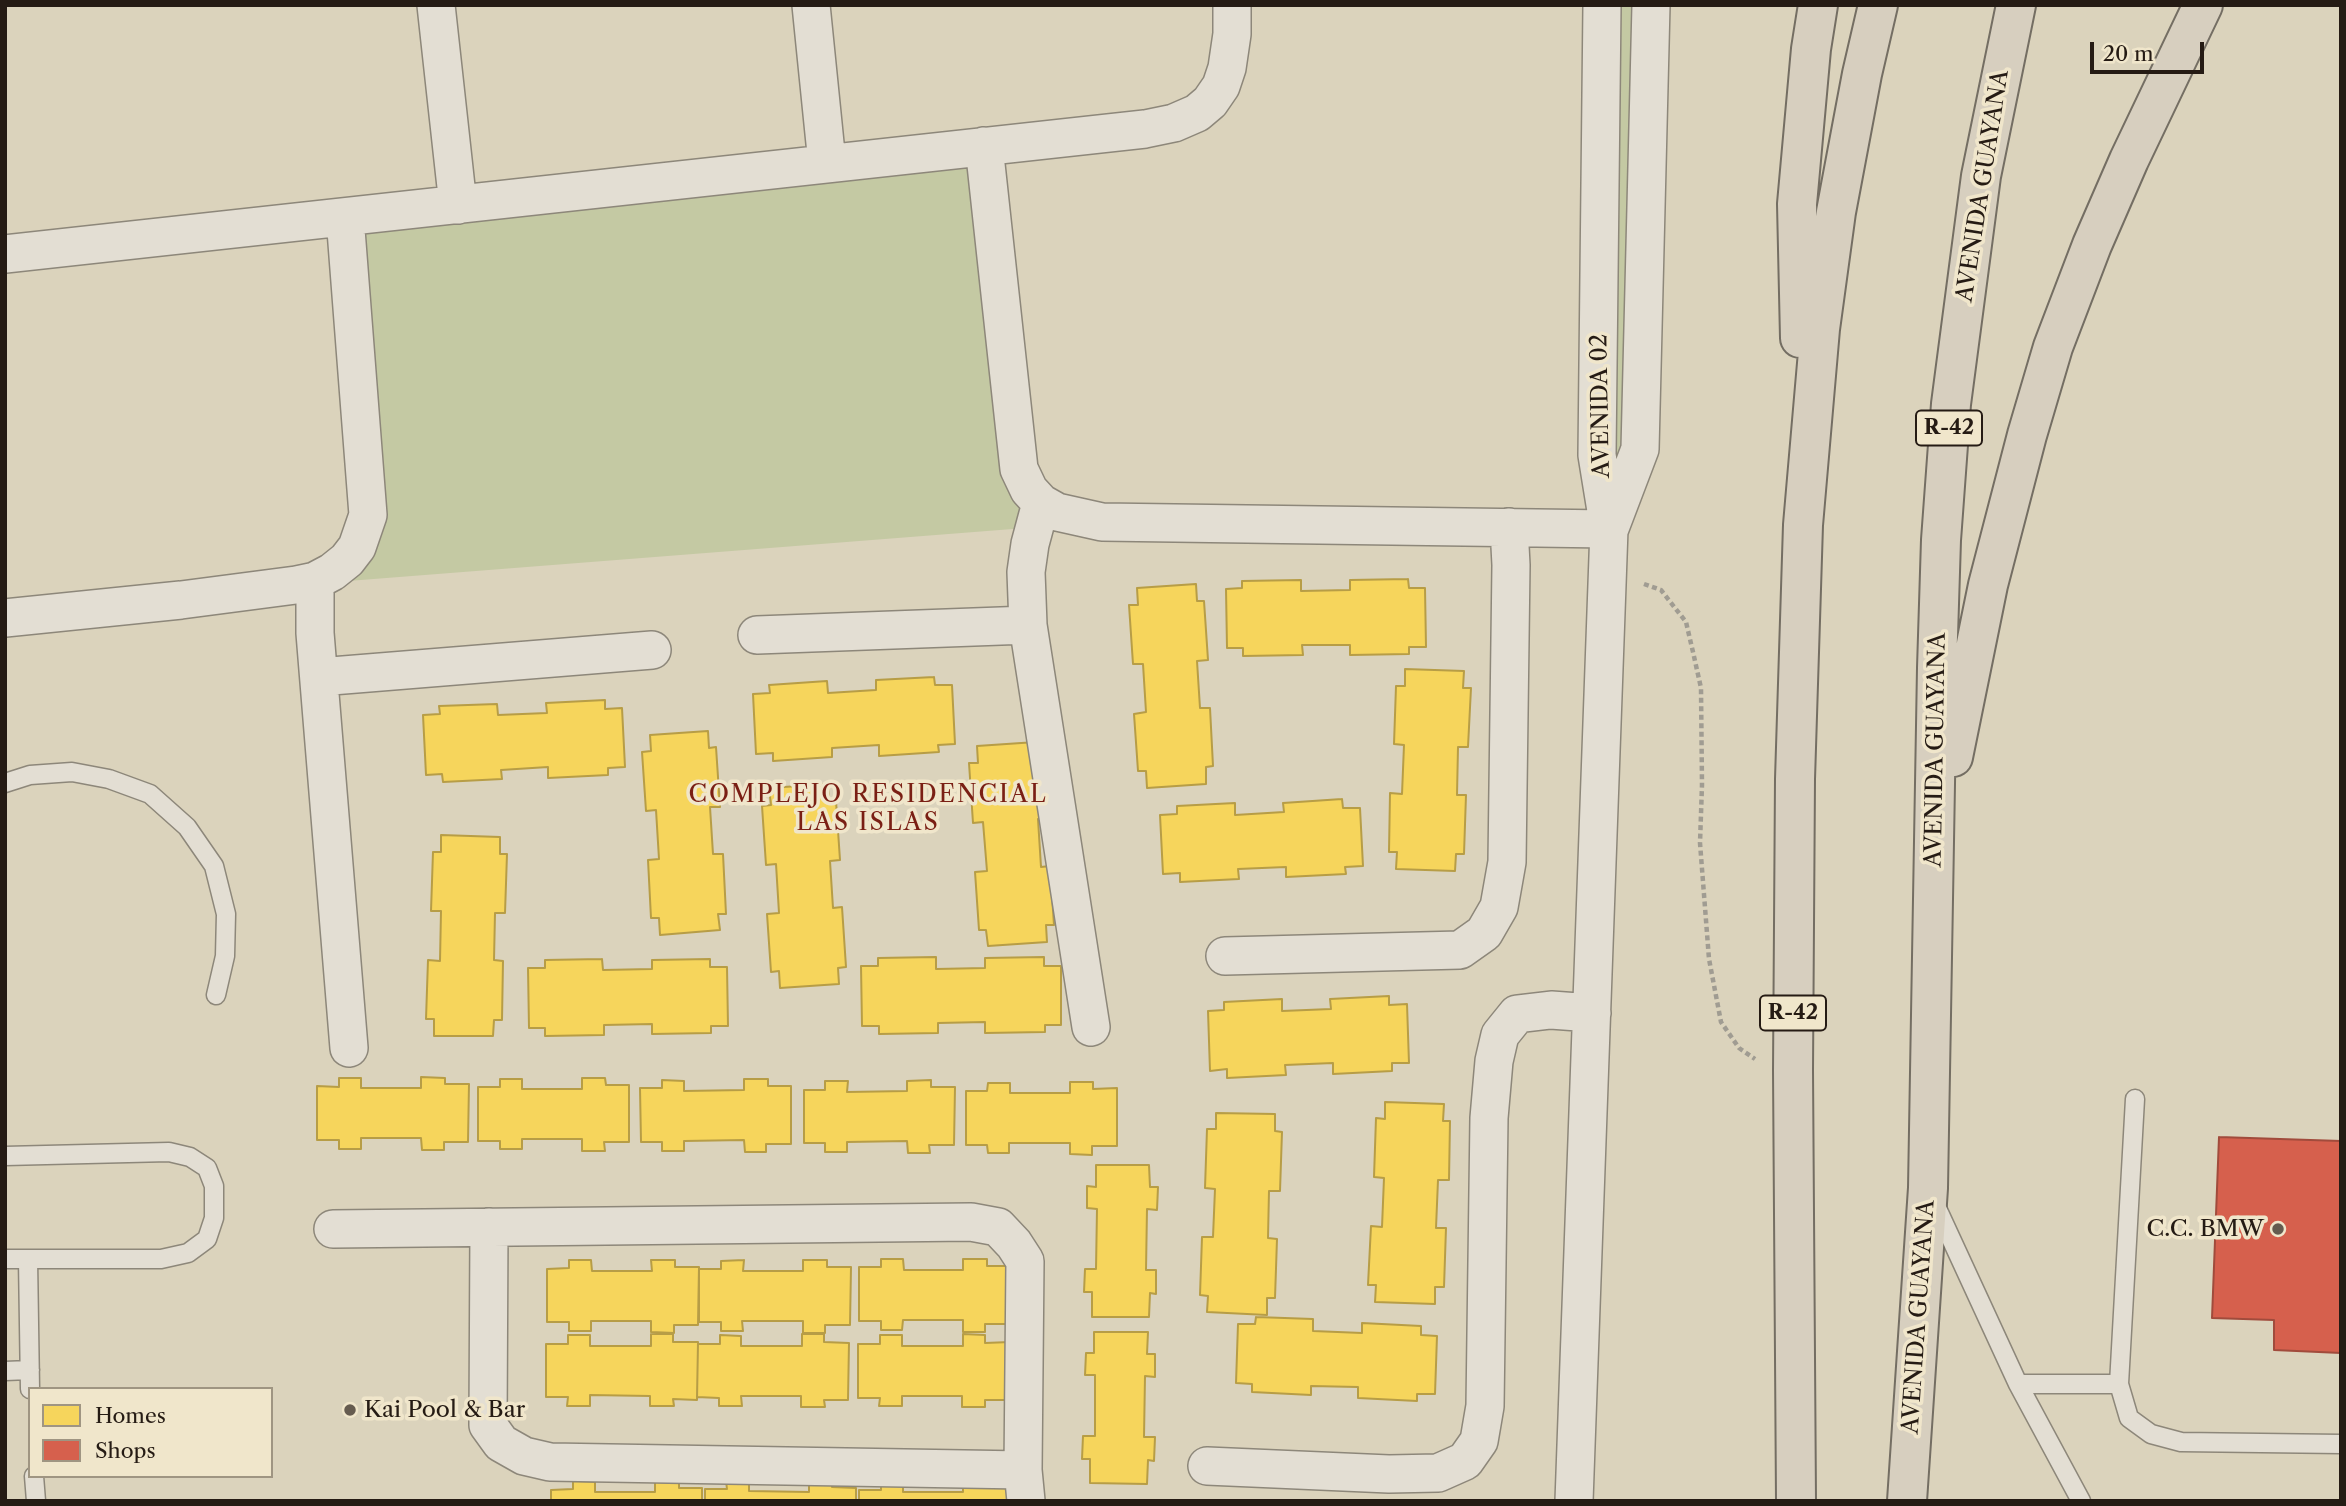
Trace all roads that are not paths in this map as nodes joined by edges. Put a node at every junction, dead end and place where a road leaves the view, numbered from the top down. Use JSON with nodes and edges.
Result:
{"nodes":[{"id":1,"x":436,"y":5,"type":"edge"},
{"id":2,"x":811,"y":5,"type":"edge"},
{"id":3,"x":1232,"y":5,"type":"edge"},
{"id":4,"x":1602,"y":5,"type":"edge"},
{"id":5,"x":1651,"y":5,"type":"edge"},
{"id":6,"x":1818,"y":5,"type":"edge"},
{"id":7,"x":1878,"y":5,"type":"edge"},
{"id":8,"x":2016,"y":5,"type":"edge"},
{"id":9,"x":2203,"y":5,"type":"edge"},
{"id":10,"x":984,"y":146,"type":"junction"},
{"id":11,"x":827,"y":163,"type":"junction"},
{"id":12,"x":458,"y":205,"type":"junction"},
{"id":13,"x":345,"y":217,"type":"junction"},
{"id":14,"x":5,"y":254,"type":"edge"},
{"id":15,"x":1041,"y":503,"type":"junction"},
{"id":16,"x":1803,"y":525,"type":"junction"},
{"id":17,"x":1510,"y":527,"type":"junction"},
{"id":18,"x":1609,"y":529,"type":"junction"},
{"id":19,"x":315,"y":581,"type":"junction"},
{"id":20,"x":5,"y":618,"type":"edge"},
{"id":21,"x":1028,"y":625,"type":"junction"},
{"id":22,"x":757,"y":635,"type":"dead end"},
{"id":23,"x":652,"y":650,"type":"dead end"},
{"id":24,"x":319,"y":677,"type":"junction"},
{"id":25,"x":5,"y":783,"type":"edge"},
{"id":26,"x":1933,"y":855,"type":"junction"},
{"id":27,"x":1225,"y":956,"type":"dead end"},
{"id":28,"x":216,"y":995,"type":"dead end"},
{"id":29,"x":1592,"y":1013,"type":"junction"},
{"id":30,"x":1091,"y":1027,"type":"dead end"},
{"id":31,"x":349,"y":1048,"type":"dead end"},
{"id":32,"x":2135,"y":1098,"type":"dead end"},
{"id":33,"x":5,"y":1156,"type":"edge"},
{"id":34,"x":1928,"y":1188,"type":"junction"},
{"id":35,"x":489,"y":1227,"type":"junction"},
{"id":36,"x":333,"y":1228,"type":"dead end"},
{"id":37,"x":5,"y":1259,"type":"edge"},
{"id":38,"x":28,"y":1259,"type":"junction"},
{"id":39,"x":30,"y":1370,"type":"junction"},
{"id":40,"x":5,"y":1371,"type":"edge"},
{"id":41,"x":2018,"y":1384,"type":"junction"},
{"id":42,"x":2119,"y":1384,"type":"junction"},
{"id":43,"x":30,"y":1387,"type":"edge"},
{"id":44,"x":2341,"y":1444,"type":"edge"},
{"id":45,"x":1207,"y":1466,"type":"dead end"},
{"id":46,"x":34,"y":1478,"type":"edge"},
{"id":47,"x":1025,"y":1485,"type":"edge"},
{"id":48,"x":36,"y":1501,"type":"edge"},
{"id":49,"x":1574,"y":1501,"type":"edge"},
{"id":50,"x":1796,"y":1501,"type":"edge"},
{"id":51,"x":1907,"y":1501,"type":"edge"},
{"id":52,"x":2081,"y":1501,"type":"edge"}],
"edges":[{"from":1,"to":12,"type":"street"},
{"from":2,"to":11,"type":"street"},
{"from":3,"to":10,"type":"street"},
{"from":4,"to":18,"type":"street","name":"AVENIDA 02"},
{"from":5,"to":18,"type":"street","name":"AVENIDA 02"},
{"from":6,"to":16,"type":"main road"},
{"from":7,"to":16,"type":"main road","number":"R-42"},
{"from":8,"to":26,"type":"main road","name":"AVENIDA GUAYANA","number":"R-42"},
{"from":9,"to":26,"type":"main road"},
{"from":10,"to":11,"type":"street"},
{"from":10,"to":15,"type":"street"},
{"from":11,"to":12,"type":"street"},
{"from":12,"to":13,"type":"street"},
{"from":13,"to":14,"type":"street"},
{"from":13,"to":19,"type":"street"},
{"from":15,"to":17,"type":"street"},
{"from":15,"to":21,"type":"street"},
{"from":16,"to":50,"type":"main road","number":"R-42"},
{"from":17,"to":18,"type":"street"},
{"from":17,"to":27,"type":"street"},
{"from":18,"to":29,"type":"street"},
{"from":19,"to":20,"type":"street"},
{"from":19,"to":24,"type":"street"},
{"from":21,"to":22,"type":"street"},
{"from":21,"to":30,"type":"street"},
{"from":23,"to":24,"type":"street"},
{"from":24,"to":31,"type":"street"},
{"from":25,"to":28,"type":"lane"},
{"from":26,"to":34,"type":"main road","name":"AVENIDA GUAYANA","number":"R-42"},
{"from":29,"to":45,"type":"street"},
{"from":29,"to":49,"type":"street"},
{"from":32,"to":42,"type":"lane"},
{"from":33,"to":38,"type":"lane"},
{"from":34,"to":41,"type":"lane"},
{"from":34,"to":51,"type":"main road","name":"AVENIDA GUAYANA","number":"R-42"},
{"from":35,"to":36,"type":"street"},
{"from":35,"to":47,"type":"street"},
{"from":35,"to":47,"type":"street"},
{"from":37,"to":38,"type":"lane"},
{"from":38,"to":39,"type":"lane"},
{"from":39,"to":40,"type":"lane"},
{"from":39,"to":43,"type":"lane"},
{"from":41,"to":42,"type":"lane"},
{"from":41,"to":52,"type":"lane"},
{"from":42,"to":44,"type":"lane"},
{"from":46,"to":48,"type":"lane"}]}
